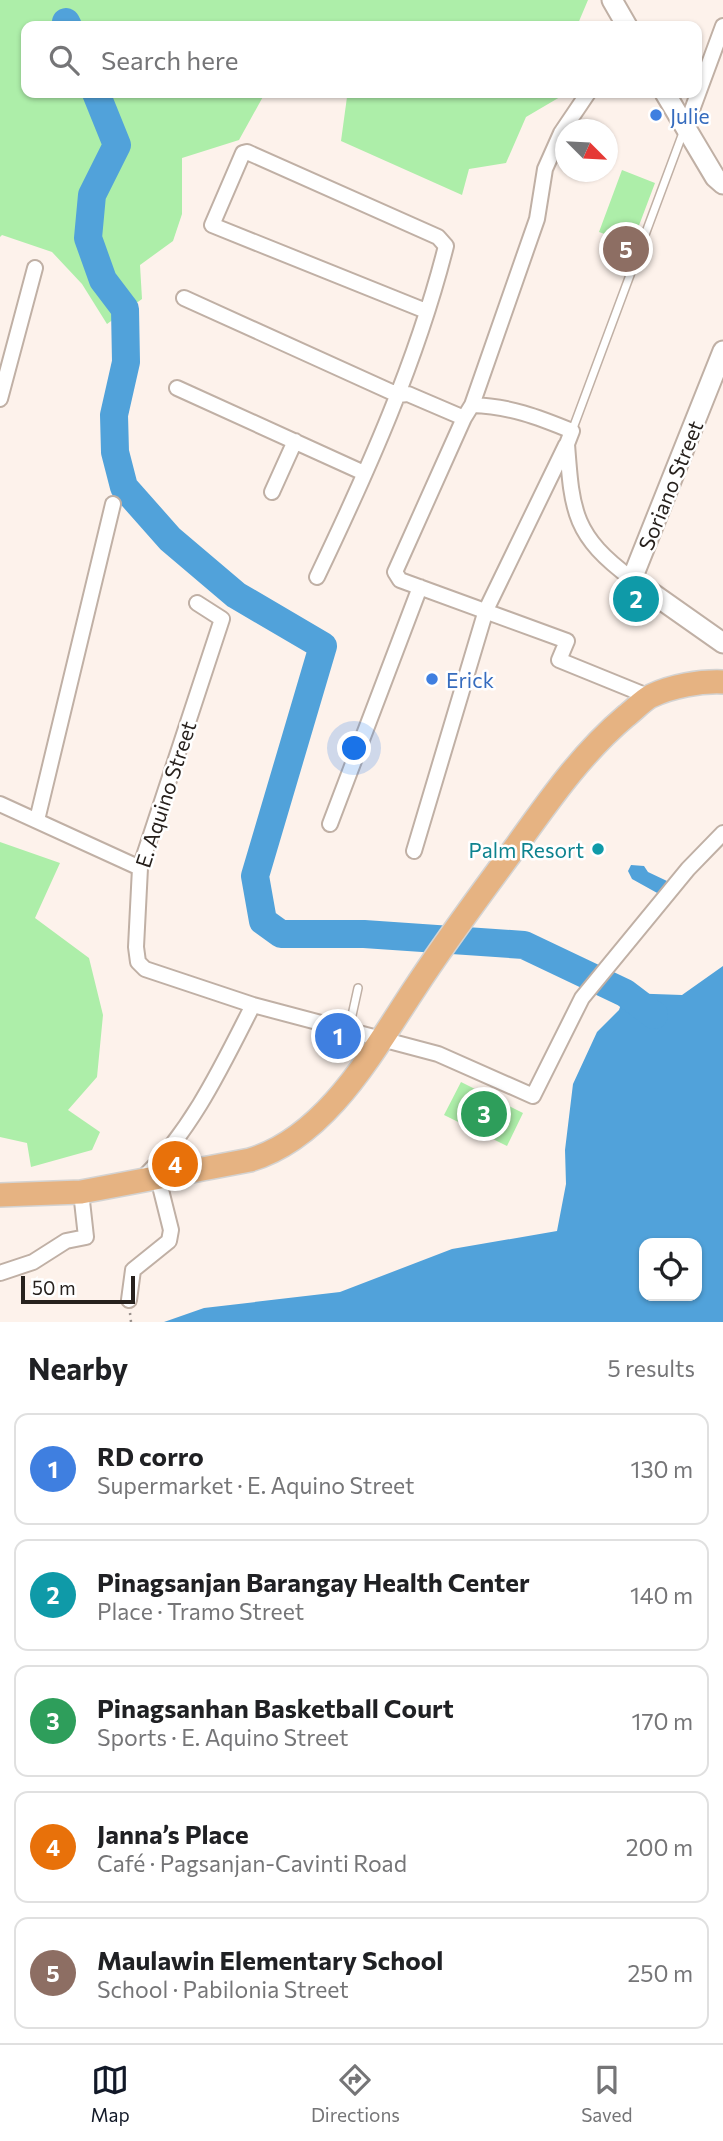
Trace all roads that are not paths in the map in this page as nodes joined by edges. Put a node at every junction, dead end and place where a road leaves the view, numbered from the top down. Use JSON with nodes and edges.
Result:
{"nodes":[{"id":1,"x":612,"y":0,"type":"edge"},
{"id":2,"x":623,"y":21,"type":"edge"},
{"id":3,"x":723,"y":26,"type":"edge"},
{"id":4,"x":702,"y":83,"type":"edge"},
{"id":5,"x":585,"y":98,"type":"edge"},
{"id":6,"x":668,"y":98,"type":"edge"},
{"id":7,"x":696,"y":98,"type":"edge"},
{"id":8,"x":685,"y":129,"type":"junction"},
{"id":9,"x":723,"y":184,"type":"edge"},
{"id":10,"x":35,"y":268,"type":"dead end"},
{"id":11,"x":184,"y":298,"type":"dead end"},
{"id":12,"x":426,"y":312,"type":"junction"},
{"id":13,"x":723,"y":351,"type":"edge"},
{"id":14,"x":177,"y":388,"type":"dead end"},
{"id":15,"x":398,"y":395,"type":"junction"},
{"id":16,"x":0,"y":399,"type":"edge"},
{"id":17,"x":472,"y":405,"type":"junction"},
{"id":18,"x":464,"y":418,"type":"junction"},
{"id":19,"x":569,"y":437,"type":"junction"},
{"id":20,"x":295,"y":442,"type":"junction"},
{"id":21,"x":364,"y":473,"type":"junction"},
{"id":22,"x":272,"y":492,"type":"dead end"},
{"id":23,"x":113,"y":503,"type":"dead end"},
{"id":24,"x":317,"y":577,"type":"dead end"},
{"id":25,"x":632,"y":579,"type":"junction"},
{"id":26,"x":420,"y":587,"type":"junction"},
{"id":27,"x":197,"y":603,"type":"dead end"},
{"id":28,"x":486,"y":610,"type":"junction"},
{"id":29,"x":723,"y":643,"type":"edge"},
{"id":30,"x":723,"y":682,"type":"edge"},
{"id":31,"x":650,"y":697,"type":"junction"},
{"id":32,"x":0,"y":804,"type":"edge"},
{"id":33,"x":37,"y":820,"type":"junction"},
{"id":34,"x":330,"y":824,"type":"dead end"},
{"id":35,"x":723,"y":833,"type":"edge"},
{"id":36,"x":414,"y":850,"type":"dead end"},
{"id":37,"x":139,"y":868,"type":"junction"},
{"id":38,"x":358,"y":988,"type":"dead end"},
{"id":39,"x":253,"y":1005,"type":"junction"},
{"id":40,"x":349,"y":1029,"type":"junction"},
{"id":41,"x":382,"y":1038,"type":"junction"},
{"id":42,"x":149,"y":1180,"type":"junction"},
{"id":43,"x":81,"y":1192,"type":"junction"},
{"id":44,"x":0,"y":1195,"type":"edge"},
{"id":45,"x":0,"y":1273,"type":"edge"},
{"id":46,"x":129,"y":1300,"type":"dead end"}],
"edges":[{"from":1,"to":2,"type":"street"},
{"from":3,"to":4,"type":"street"},
{"from":5,"to":17,"type":"street"},
{"from":6,"to":8,"type":"street"},
{"from":7,"to":8,"type":"street"},
{"from":8,"to":9,"type":"street"},
{"from":8,"to":19,"type":"lane"},
{"from":10,"to":16,"type":"street"},
{"from":11,"to":15,"type":"street"},
{"from":12,"to":12,"type":"street"},
{"from":12,"to":15,"type":"street"},
{"from":13,"to":25,"type":"street","name":"Soriano Street"},
{"from":14,"to":20,"type":"street"},
{"from":15,"to":18,"type":"street"},
{"from":15,"to":21,"type":"street"},
{"from":17,"to":18,"type":"street"},
{"from":17,"to":19,"type":"street"},
{"from":18,"to":26,"type":"street"},
{"from":19,"to":25,"type":"street"},
{"from":19,"to":28,"type":"street"},
{"from":20,"to":21,"type":"street"},
{"from":20,"to":22,"type":"street"},
{"from":21,"to":24,"type":"street"},
{"from":23,"to":33,"type":"street"},
{"from":25,"to":29,"type":"street"},
{"from":26,"to":28,"type":"street"},
{"from":26,"to":34,"type":"street"},
{"from":27,"to":37,"type":"street","name":"E. Aquino Street"},
{"from":28,"to":31,"type":"street"},
{"from":28,"to":36,"type":"street"},
{"from":30,"to":31,"type":"main road"},
{"from":31,"to":41,"type":"main road"},
{"from":32,"to":33,"type":"street"},
{"from":33,"to":37,"type":"street"},
{"from":35,"to":41,"type":"street","name":"E. Aquino Street"},
{"from":37,"to":39,"type":"street","name":"E. Aquino Street"},
{"from":38,"to":40,"type":"lane"},
{"from":39,"to":40,"type":"street","name":"E. Aquino Street"},
{"from":39,"to":42,"type":"street"},
{"from":40,"to":41,"type":"street","name":"E. Aquino Street"},
{"from":41,"to":42,"type":"main road"},
{"from":42,"to":43,"type":"main road"},
{"from":42,"to":46,"type":"street"},
{"from":43,"to":44,"type":"main road"},
{"from":43,"to":45,"type":"street"}]}
